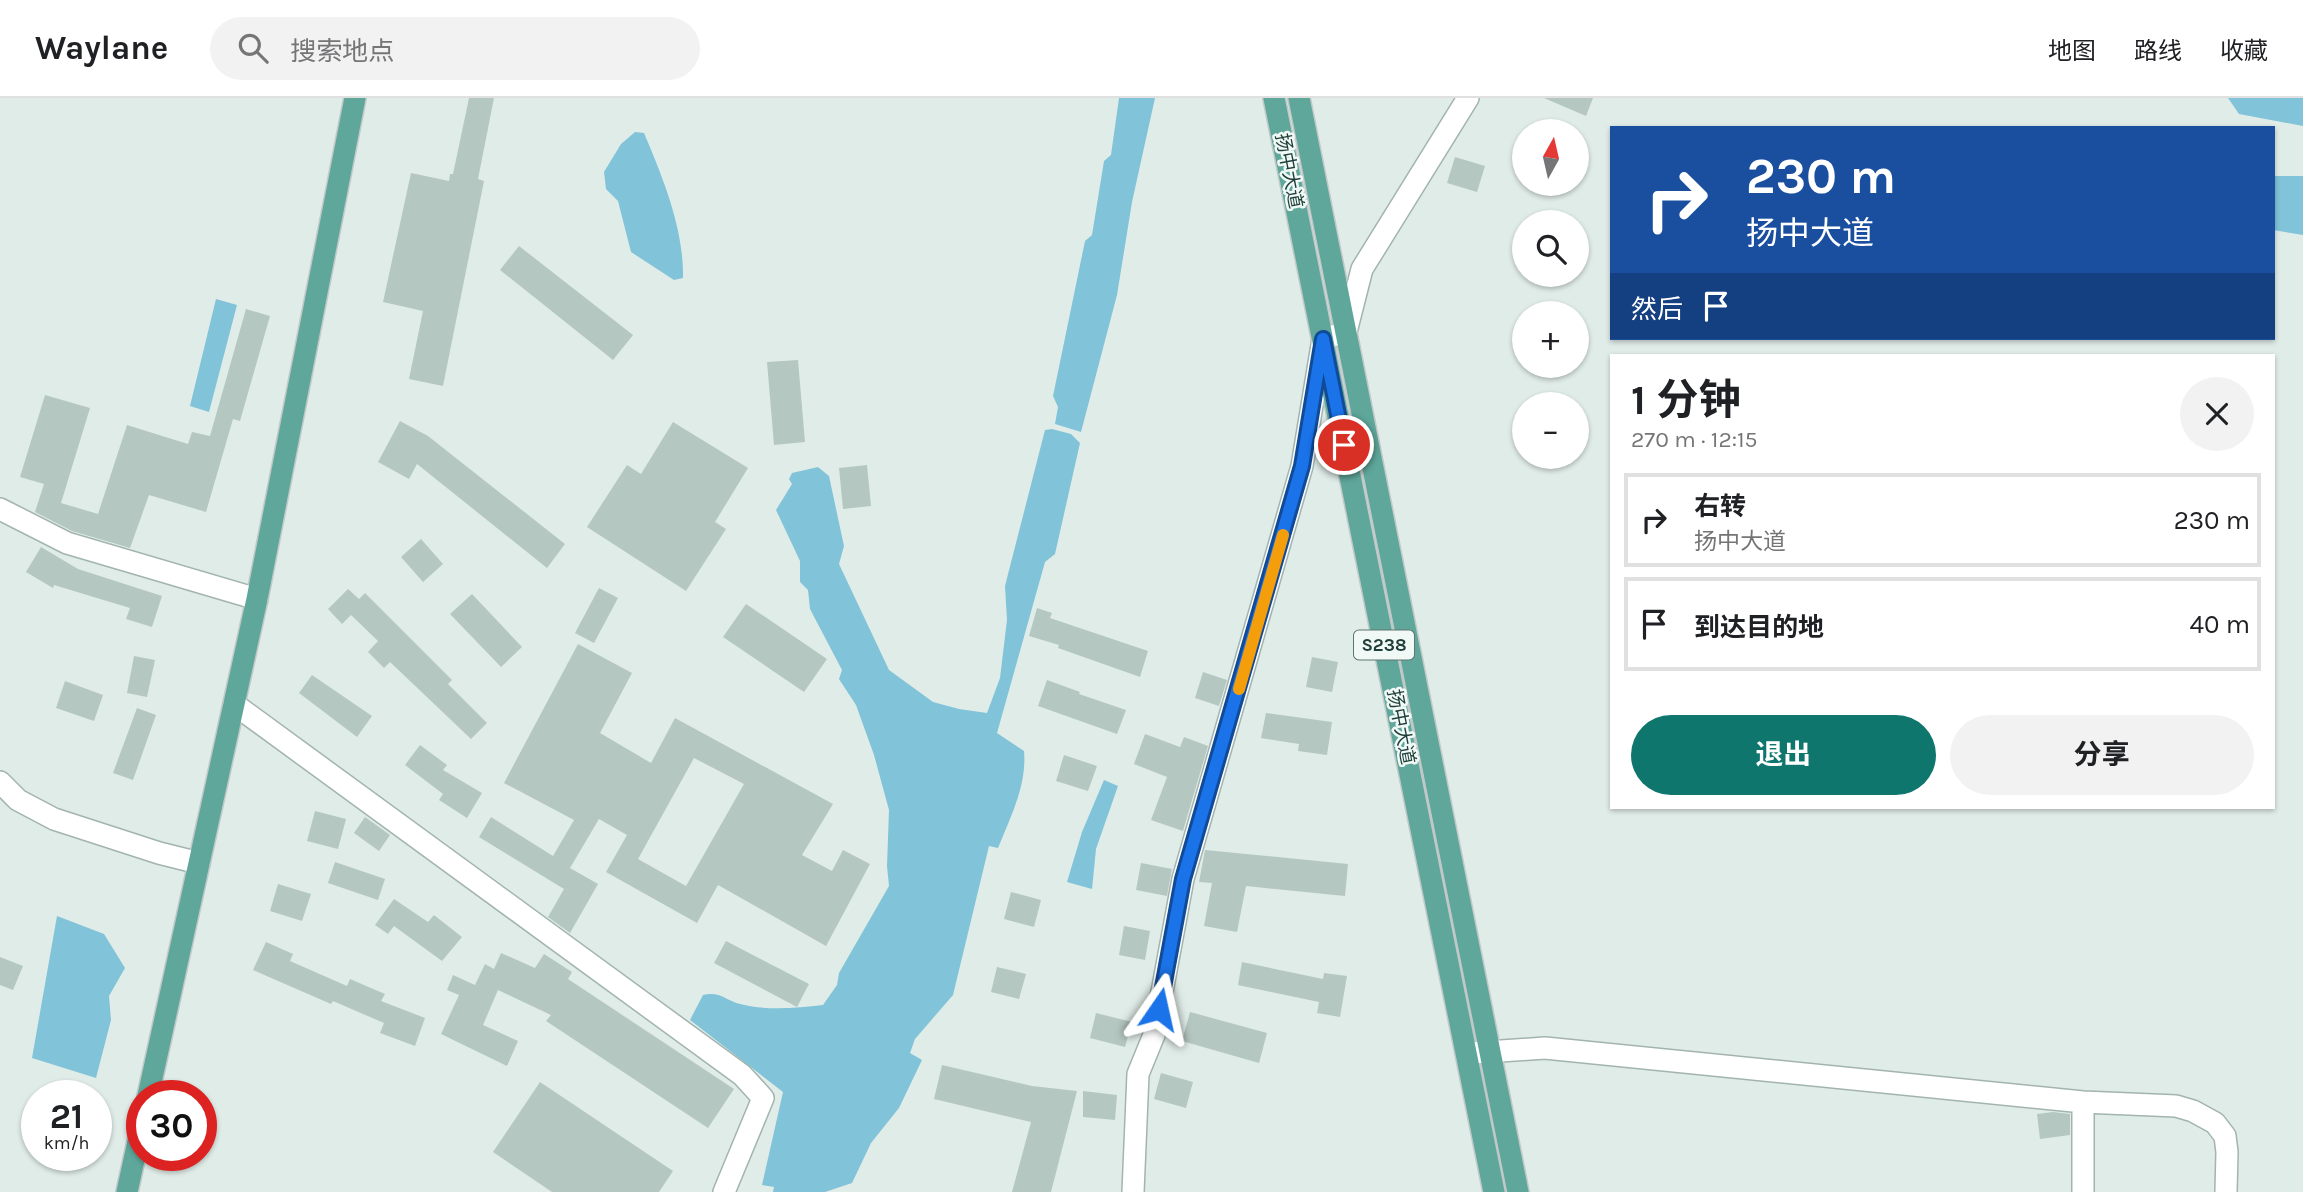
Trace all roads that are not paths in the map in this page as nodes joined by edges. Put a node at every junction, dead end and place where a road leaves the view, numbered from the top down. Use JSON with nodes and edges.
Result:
{"nodes":[{"id":1,"x":355,"y":98,"type":"edge"},
{"id":2,"x":1274,"y":98,"type":"edge"},
{"id":3,"x":1299,"y":98,"type":"edge"},
{"id":4,"x":1468,"y":98,"type":"edge"},
{"id":5,"x":1346,"y":332,"type":"junction"},
{"id":6,"x":1323,"y":339,"type":"junction"},
{"id":7,"x":0,"y":509,"type":"edge"},
{"id":8,"x":257,"y":599,"type":"junction"},
{"id":9,"x":234,"y":704,"type":"junction"},
{"id":10,"x":0,"y":782,"type":"edge"},
{"id":11,"x":199,"y":863,"type":"junction"},
{"id":12,"x":1490,"y":1052,"type":"junction"},
{"id":13,"x":1466,"y":1053,"type":"junction"},
{"id":14,"x":152,"y":1080,"type":"edge"},
{"id":15,"x":2083,"y":1102,"type":"junction"},
{"id":16,"x":132,"y":1171,"type":"edge"},
{"id":17,"x":127,"y":1192,"type":"edge"},
{"id":18,"x":724,"y":1192,"type":"edge"},
{"id":19,"x":1133,"y":1192,"type":"edge"},
{"id":20,"x":1494,"y":1192,"type":"edge"},
{"id":21,"x":1518,"y":1192,"type":"edge"},
{"id":22,"x":2083,"y":1192,"type":"edge"},
{"id":23,"x":2226,"y":1192,"type":"edge"}],
"edges":[{"from":1,"to":8,"type":"main road"},
{"from":2,"to":6,"type":"main road","name":"扬中大道","number":"S238"},
{"from":3,"to":5,"type":"main road","name":"扬中大道","number":"S238"},
{"from":4,"to":5,"type":"street"},
{"from":5,"to":6,"type":"street"},
{"from":5,"to":12,"type":"main road","name":"扬中大道","number":"S238"},
{"from":6,"to":13,"type":"main road","name":"扬中大道","number":"S238"},
{"from":6,"to":19,"type":"street"},
{"from":7,"to":8,"type":"street"},
{"from":8,"to":9,"type":"main road"},
{"from":9,"to":11,"type":"main road"},
{"from":9,"to":18,"type":"street"},
{"from":10,"to":11,"type":"street"},
{"from":11,"to":14,"type":"main road"},
{"from":12,"to":13,"type":"street"},
{"from":12,"to":15,"type":"street"},
{"from":12,"to":21,"type":"main road","name":"扬中大道","number":"S238"},
{"from":13,"to":20,"type":"main road","name":"扬中大道","number":"S238"},
{"from":15,"to":22,"type":"street"},
{"from":15,"to":23,"type":"street"},
{"from":16,"to":17,"type":"main road"}]}
